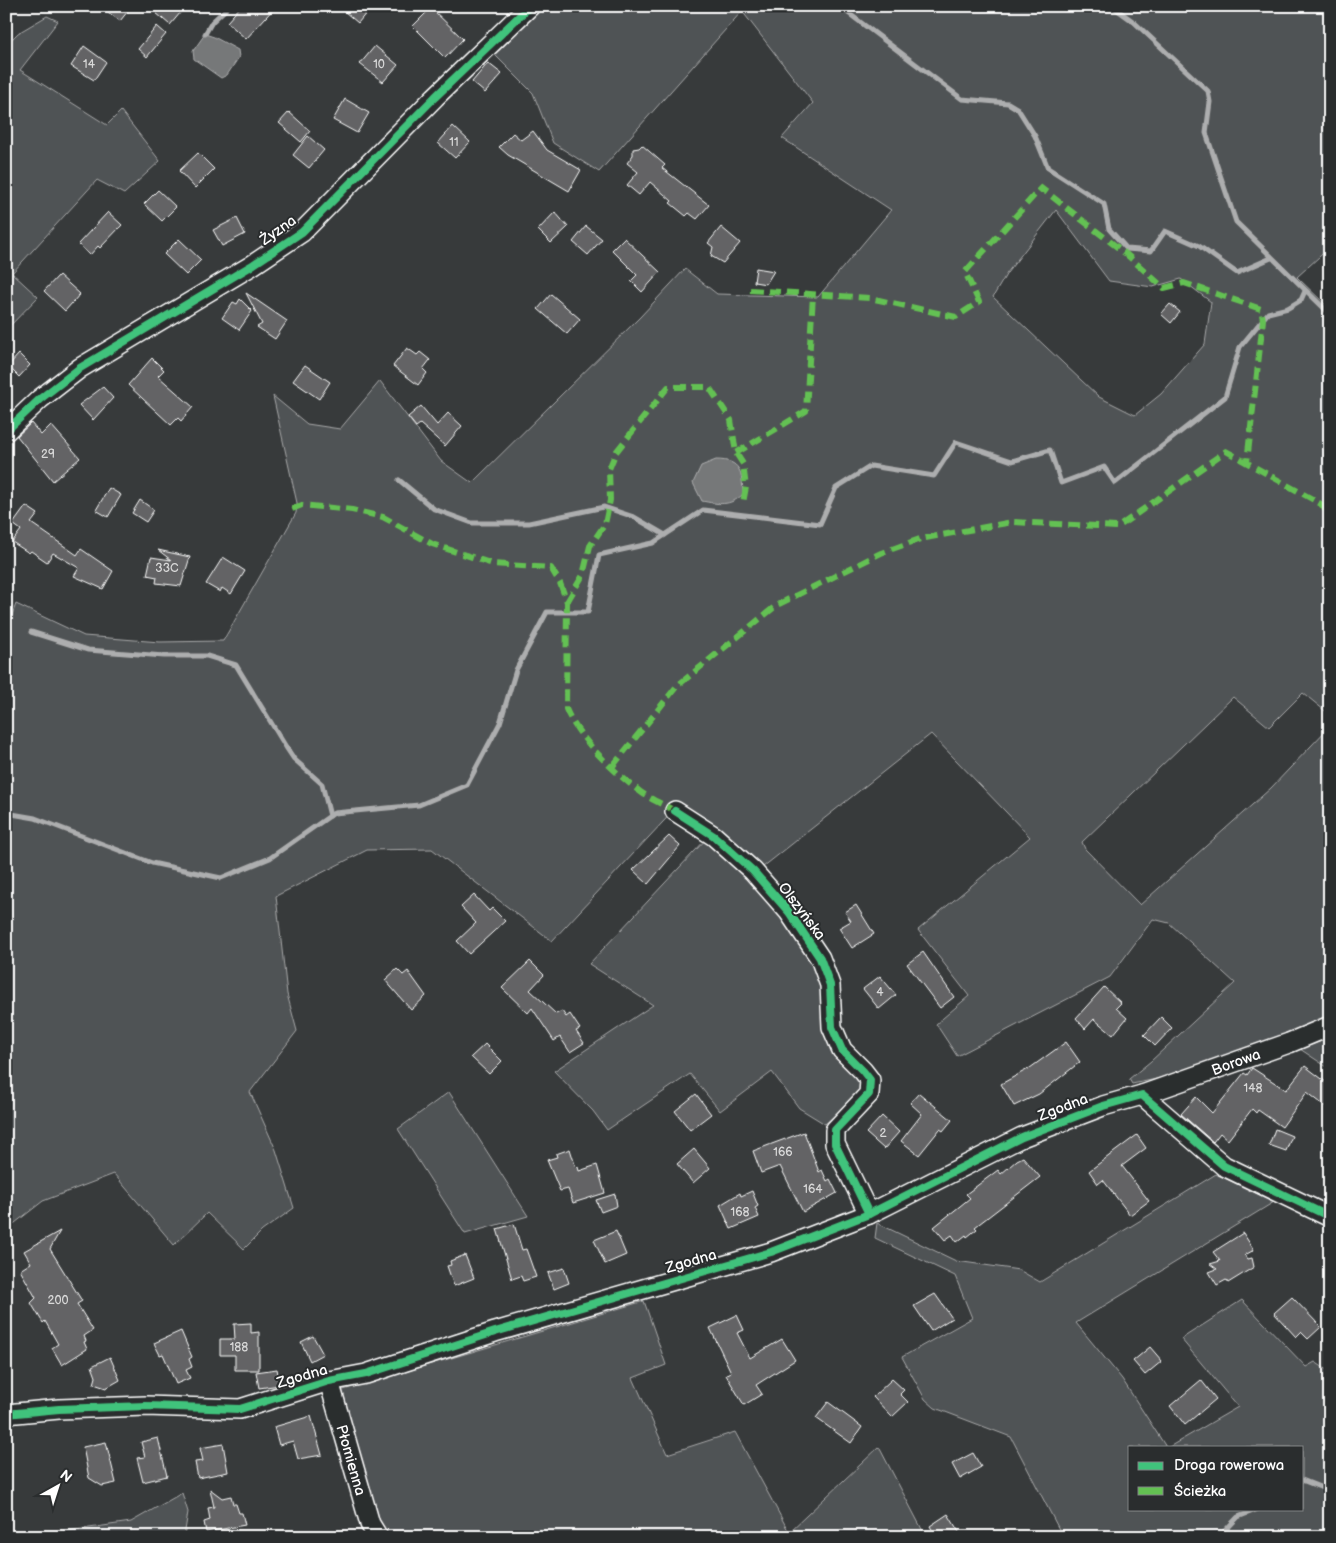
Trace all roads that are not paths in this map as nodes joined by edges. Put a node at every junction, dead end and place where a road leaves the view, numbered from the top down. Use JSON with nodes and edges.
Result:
{"nodes":[{"id":1,"x":530,"y":6,"type":"edge"},
{"id":2,"x":6,"y":431,"type":"edge"},
{"id":3,"x":675,"y":811,"type":"dead end"},
{"id":4,"x":1330,"y":1026,"type":"edge"},
{"id":5,"x":1142,"y":1095,"type":"junction"},
{"id":6,"x":869,"y":1214,"type":"junction"},
{"id":7,"x":1330,"y":1217,"type":"edge"},
{"id":8,"x":329,"y":1381,"type":"junction"},
{"id":9,"x":6,"y":1414,"type":"edge"},
{"id":10,"x":378,"y":1537,"type":"edge"}],
"edges":[{"from":1,"to":2,"type":"street","name":"Żyzna"},
{"from":3,"to":6,"type":"street","name":"Olszyńska"},
{"from":4,"to":5,"type":"street","name":"Borowa"},
{"from":5,"to":6,"type":"street","name":"Zgodna"},
{"from":5,"to":7,"type":"street"},
{"from":6,"to":8,"type":"street","name":"Zgodna"},
{"from":8,"to":9,"type":"street","name":"Zgodna"},
{"from":8,"to":10,"type":"street","name":"Płomienna"}]}
